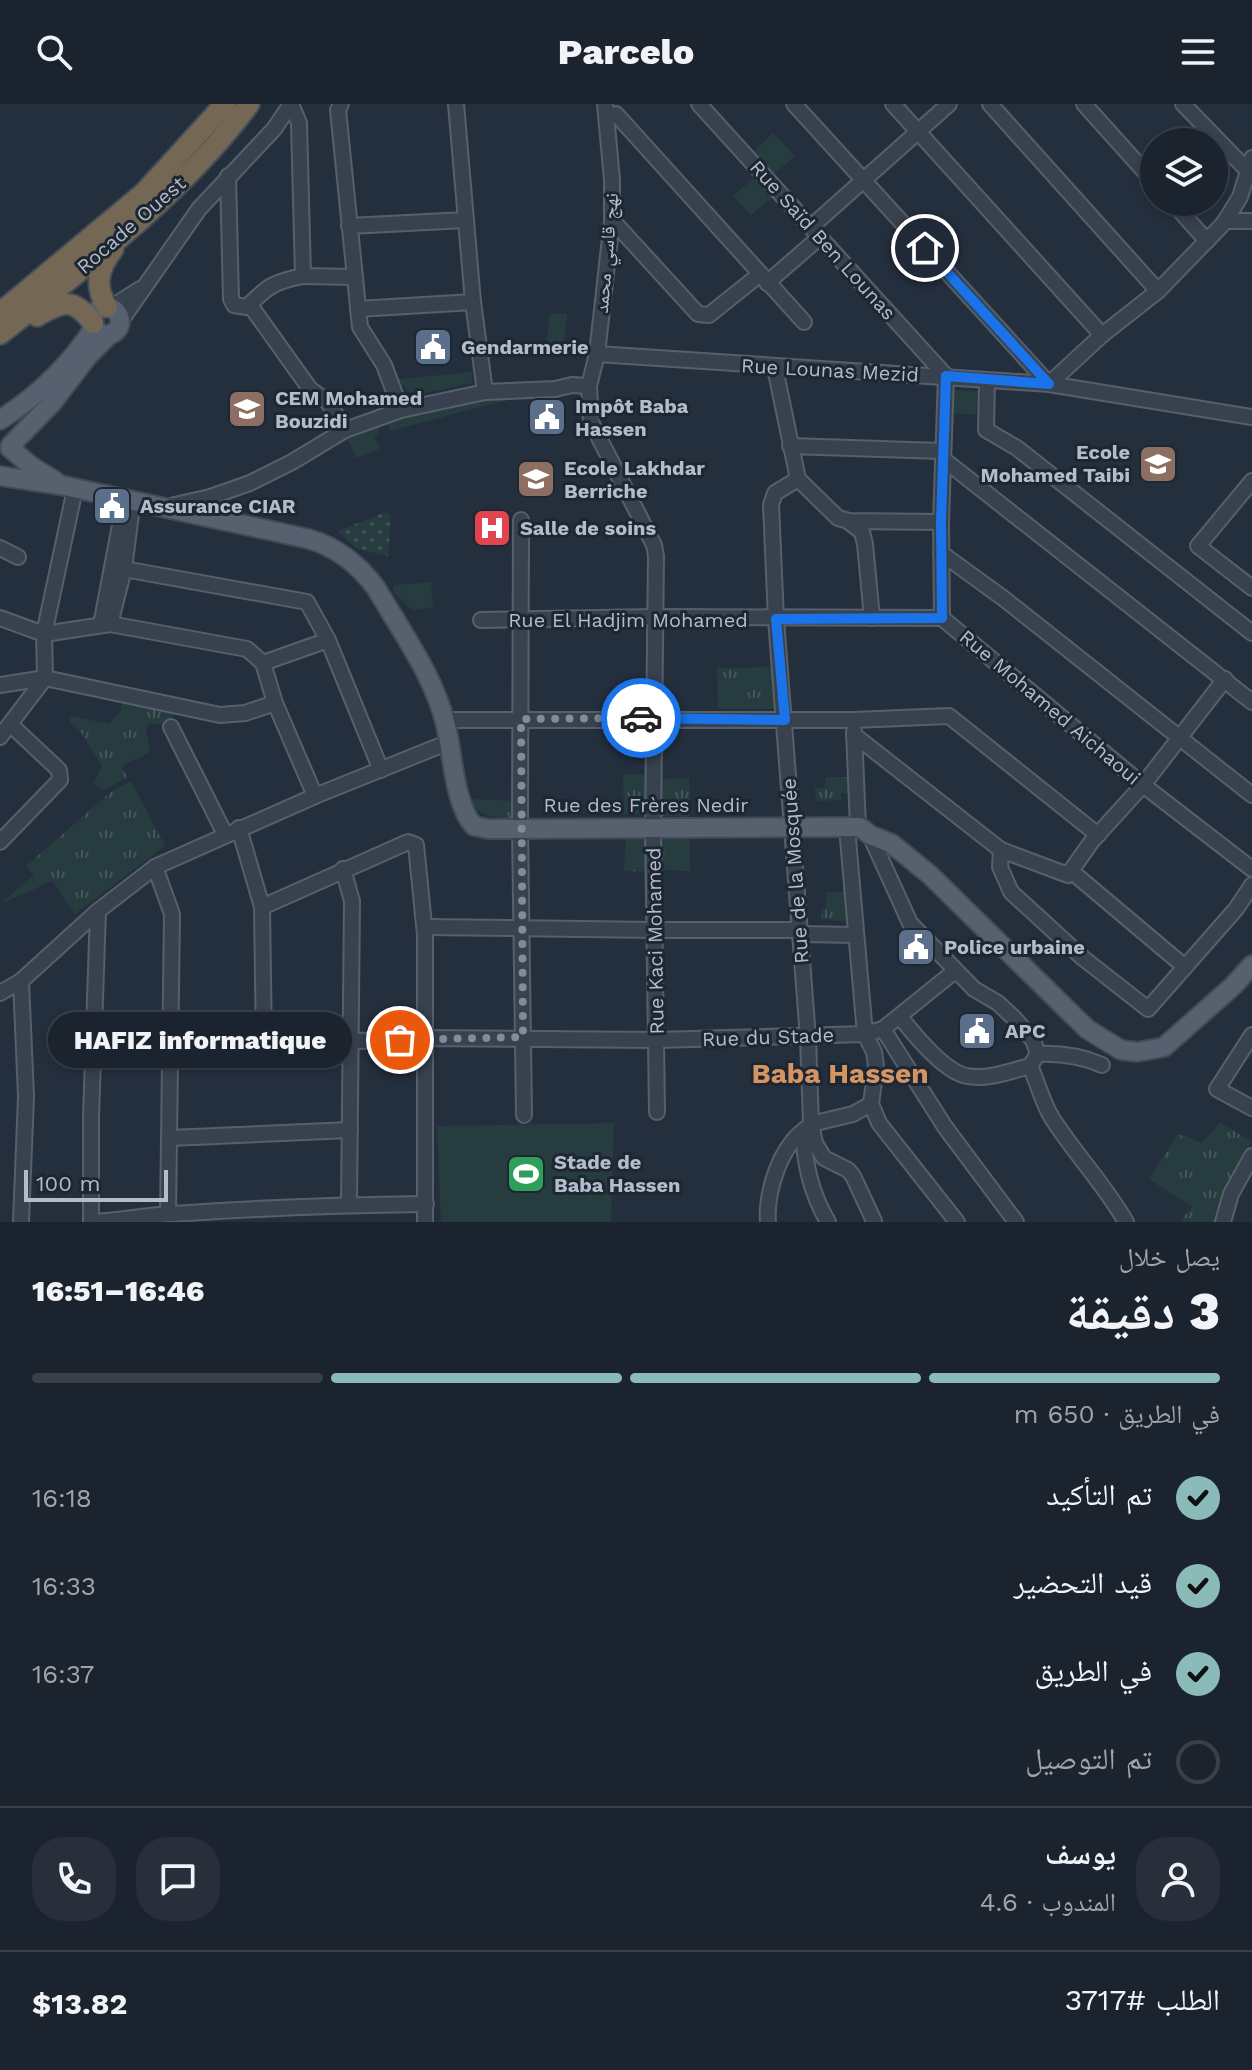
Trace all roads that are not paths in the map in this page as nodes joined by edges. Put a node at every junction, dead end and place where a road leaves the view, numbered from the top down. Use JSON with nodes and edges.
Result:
{"nodes":[{"id":1,"x":225,"y":104,"type":"edge"},
{"id":2,"x":249,"y":104,"type":"edge"},
{"id":3,"x":291,"y":104,"type":"edge"},
{"id":4,"x":341,"y":104,"type":"edge"},
{"id":5,"x":456,"y":104,"type":"edge"},
{"id":6,"x":699,"y":104,"type":"edge"},
{"id":7,"x":794,"y":104,"type":"edge"},
{"id":8,"x":893,"y":104,"type":"edge"},
{"id":9,"x":949,"y":104,"type":"edge"},
{"id":10,"x":990,"y":104,"type":"edge"},
{"id":11,"x":1084,"y":104,"type":"edge"},
{"id":12,"x":1183,"y":104,"type":"edge"},
{"id":13,"x":614,"y":111,"type":"edge"},
{"id":14,"x":919,"y":131,"type":"junction"},
{"id":15,"x":1250,"y":164,"type":"edge"},
{"id":16,"x":1140,"y":166,"type":"edge"},
{"id":17,"x":228,"y":176,"type":"junction"},
{"id":18,"x":864,"y":180,"type":"junction"},
{"id":19,"x":1247,"y":189,"type":"edge"},
{"id":20,"x":1185,"y":216,"type":"edge"},
{"id":21,"x":466,"y":220,"type":"junction"},
{"id":22,"x":612,"y":220,"type":"junction"},
{"id":23,"x":1225,"y":221,"type":"junction"},
{"id":24,"x":1252,"y":221,"type":"edge"},
{"id":25,"x":349,"y":226,"type":"junction"},
{"id":26,"x":816,"y":232,"type":"junction"},
{"id":27,"x":122,"y":236,"type":"junction"},
{"id":28,"x":1207,"y":241,"type":"junction"},
{"id":29,"x":303,"y":276,"type":"junction"},
{"id":30,"x":354,"y":277,"type":"junction"},
{"id":31,"x":763,"y":279,"type":"junction"},
{"id":32,"x":1158,"y":291,"type":"junction"},
{"id":33,"x":473,"y":302,"type":"junction"},
{"id":34,"x":250,"y":305,"type":"junction"},
{"id":35,"x":358,"y":309,"type":"junction"},
{"id":36,"x":106,"y":320,"type":"junction"},
{"id":37,"x":804,"y":322,"type":"dead end"},
{"id":38,"x":3,"y":325,"type":"edge"},
{"id":39,"x":1102,"y":335,"type":"junction"},
{"id":40,"x":597,"y":354,"type":"junction"},
{"id":41,"x":775,"y":368,"type":"junction"},
{"id":42,"x":946,"y":376,"type":"junction"},
{"id":43,"x":987,"y":380,"type":"junction"},
{"id":44,"x":1049,"y":384,"type":"junction"},
{"id":45,"x":589,"y":386,"type":"junction"},
{"id":46,"x":485,"y":392,"type":"junction"},
{"id":47,"x":401,"y":410,"type":"junction"},
{"id":48,"x":1252,"y":417,"type":"edge"},
{"id":49,"x":0,"y":421,"type":"edge"},
{"id":50,"x":345,"y":430,"type":"junction"},
{"id":51,"x":790,"y":446,"type":"junction"},
{"id":52,"x":7,"y":450,"type":"edge"},
{"id":53,"x":943,"y":455,"type":"junction"},
{"id":54,"x":798,"y":479,"type":"junction"},
{"id":55,"x":2,"y":481,"type":"edge"},
{"id":56,"x":1250,"y":486,"type":"edge"},
{"id":57,"x":68,"y":487,"type":"junction"},
{"id":58,"x":210,"y":497,"type":"junction"},
{"id":59,"x":129,"y":500,"type":"junction"},
{"id":60,"x":162,"y":508,"type":"junction"},
{"id":61,"x":199,"y":516,"type":"junction"},
{"id":62,"x":521,"y":520,"type":"dead end"},
{"id":63,"x":849,"y":521,"type":"junction"},
{"id":64,"x":941,"y":522,"type":"junction"},
{"id":65,"x":0,"y":548,"type":"edge"},
{"id":66,"x":941,"y":553,"type":"junction"},
{"id":67,"x":18,"y":557,"type":"dead end"},
{"id":68,"x":124,"y":569,"type":"junction"},
{"id":69,"x":1252,"y":588,"type":"edge"},
{"id":70,"x":657,"y":617,"type":"junction"},
{"id":71,"x":0,"y":618,"type":"edge"},
{"id":72,"x":872,"y":618,"type":"junction"},
{"id":73,"x":942,"y":618,"type":"junction"},
{"id":74,"x":776,"y":619,"type":"junction"},
{"id":75,"x":481,"y":620,"type":"dead end"},
{"id":76,"x":519,"y":621,"type":"junction"},
{"id":77,"x":106,"y":624,"type":"junction"},
{"id":78,"x":1252,"y":633,"type":"edge"},
{"id":79,"x":44,"y":634,"type":"junction"},
{"id":80,"x":328,"y":640,"type":"junction"},
{"id":81,"x":263,"y":663,"type":"junction"},
{"id":82,"x":45,"y":678,"type":"junction"},
{"id":83,"x":1225,"y":679,"type":"junction"},
{"id":84,"x":0,"y":685,"type":"edge"},
{"id":85,"x":1252,"y":702,"type":"edge"},
{"id":86,"x":275,"y":703,"type":"junction"},
{"id":87,"x":655,"y":718,"type":"junction"},
{"id":88,"x":444,"y":720,"type":"junction"},
{"id":89,"x":785,"y":720,"type":"junction"},
{"id":90,"x":521,"y":722,"type":"junction"},
{"id":91,"x":11,"y":725,"type":"junction"},
{"id":92,"x":171,"y":727,"type":"dead end"},
{"id":93,"x":854,"y":728,"type":"junction"},
{"id":94,"x":0,"y":737,"type":"edge"},
{"id":95,"x":1179,"y":739,"type":"junction"},
{"id":96,"x":449,"y":742,"type":"junction"},
{"id":97,"x":381,"y":770,"type":"junction"},
{"id":98,"x":1143,"y":785,"type":"junction"},
{"id":99,"x":1252,"y":795,"type":"edge"},
{"id":100,"x":315,"y":796,"type":"junction"},
{"id":101,"x":790,"y":826,"type":"junction"},
{"id":102,"x":520,"y":828,"type":"junction"},
{"id":103,"x":653,"y":828,"type":"junction"},
{"id":104,"x":858,"y":830,"type":"junction"},
{"id":105,"x":232,"y":831,"type":"junction"},
{"id":106,"x":1098,"y":835,"type":"junction"},
{"id":107,"x":0,"y":842,"type":"edge"},
{"id":108,"x":1001,"y":850,"type":"junction"},
{"id":109,"x":155,"y":867,"type":"junction"},
{"id":110,"x":343,"y":869,"type":"junction"},
{"id":111,"x":1252,"y":869,"type":"edge"},
{"id":112,"x":1071,"y":871,"type":"junction"},
{"id":113,"x":1252,"y":885,"type":"edge"},
{"id":114,"x":262,"y":907,"type":"junction"},
{"id":115,"x":98,"y":911,"type":"junction"},
{"id":116,"x":425,"y":927,"type":"junction"},
{"id":117,"x":521,"y":927,"type":"junction"},
{"id":118,"x":799,"y":932,"type":"junction"},
{"id":119,"x":655,"y":933,"type":"junction"},
{"id":120,"x":855,"y":935,"type":"junction"},
{"id":121,"x":1252,"y":965,"type":"edge"},
{"id":122,"x":1185,"y":967,"type":"junction"},
{"id":123,"x":955,"y":971,"type":"junction"},
{"id":124,"x":21,"y":981,"type":"junction"},
{"id":125,"x":0,"y":993,"type":"edge"},
{"id":126,"x":900,"y":1017,"type":"junction"},
{"id":127,"x":883,"y":1029,"type":"junction"},
{"id":128,"x":865,"y":1034,"type":"junction"},
{"id":129,"x":1252,"y":1035,"type":"edge"},
{"id":130,"x":523,"y":1037,"type":"junction"},
{"id":131,"x":425,"y":1038,"type":"junction"},
{"id":132,"x":808,"y":1038,"type":"junction"},
{"id":133,"x":657,"y":1040,"type":"junction"},
{"id":134,"x":350,"y":1043,"type":"junction"},
{"id":135,"x":264,"y":1046,"type":"junction"},
{"id":136,"x":172,"y":1050,"type":"junction"},
{"id":137,"x":95,"y":1053,"type":"junction"},
{"id":138,"x":1034,"y":1060,"type":"junction"},
{"id":139,"x":1102,"y":1065,"type":"dead end"},
{"id":140,"x":871,"y":1104,"type":"junction"},
{"id":141,"x":1252,"y":1108,"type":"edge"},
{"id":142,"x":657,"y":1112,"type":"dead end"},
{"id":143,"x":524,"y":1115,"type":"dead end"},
{"id":144,"x":807,"y":1128,"type":"junction"},
{"id":145,"x":350,"y":1130,"type":"junction"},
{"id":146,"x":170,"y":1138,"type":"junction"},
{"id":147,"x":1252,"y":1156,"type":"edge"},
{"id":148,"x":426,"y":1204,"type":"junction"},
{"id":149,"x":349,"y":1205,"type":"junction"},
{"id":150,"x":168,"y":1214,"type":"junction"},
{"id":151,"x":272,"y":1216,"type":"edge"},
{"id":152,"x":136,"y":1220,"type":"edge"},
{"id":153,"x":874,"y":1221,"type":"edge"},
{"id":154,"x":21,"y":1222,"type":"edge"},
{"id":155,"x":92,"y":1222,"type":"edge"},
{"id":156,"x":425,"y":1222,"type":"edge"},
{"id":157,"x":768,"y":1222,"type":"edge"},
{"id":158,"x":828,"y":1222,"type":"edge"},
{"id":159,"x":957,"y":1222,"type":"edge"},
{"id":160,"x":1016,"y":1222,"type":"edge"},
{"id":161,"x":1126,"y":1222,"type":"edge"},
{"id":162,"x":1223,"y":1222,"type":"edge"}],
"edges":[{"from":1,"to":38,"type":"highway","name":"Rocade Ouest"},
{"from":2,"to":27,"type":"highway","name":"Rocade Ouest"},
{"from":3,"to":17,"type":"street"},
{"from":3,"to":29,"type":"street"},
{"from":4,"to":25,"type":"street"},
{"from":5,"to":21,"type":"street"},
{"from":6,"to":26,"type":"street","name":"Rue Saïd Ben Lounas"},
{"from":7,"to":18,"type":"street"},
{"from":8,"to":14,"type":"street"},
{"from":9,"to":14,"type":"street"},
{"from":10,"to":32,"type":"street"},
{"from":11,"to":16,"type":"street"},
{"from":12,"to":15,"type":"street"},
{"from":13,"to":22,"type":"street","name":"نهج قاسي محمد"},
{"from":13,"to":31,"type":"street"},
{"from":14,"to":18,"type":"street"},
{"from":14,"to":39,"type":"street"},
{"from":15,"to":19,"type":"street"},
{"from":17,"to":34,"type":"street"},
{"from":17,"to":36,"type":"street"},
{"from":18,"to":26,"type":"street"},
{"from":18,"to":44,"type":"street"},
{"from":19,"to":23,"type":"street"},
{"from":20,"to":28,"type":"street"},
{"from":21,"to":25,"type":"street"},
{"from":21,"to":33,"type":"street"},
{"from":22,"to":31,"type":"street"},
{"from":22,"to":40,"type":"street","name":"نهج قاسي محمد"},
{"from":23,"to":24,"type":"street"},
{"from":23,"to":28,"type":"street"},
{"from":25,"to":30,"type":"street"},
{"from":26,"to":31,"type":"street"},
{"from":26,"to":42,"type":"street","name":"Rue Saïd Ben Lounas"},
{"from":27,"to":36,"type":"highway"},
{"from":27,"to":38,"type":"highway","name":"Rocade Ouest"},
{"from":28,"to":32,"type":"street"},
{"from":29,"to":30,"type":"street"},
{"from":29,"to":34,"type":"street"},
{"from":30,"to":35,"type":"street"},
{"from":31,"to":37,"type":"street"},
{"from":32,"to":39,"type":"street"},
{"from":33,"to":35,"type":"street"},
{"from":33,"to":46,"type":"street"},
{"from":34,"to":50,"type":"street"},
{"from":35,"to":47,"type":"street"},
{"from":36,"to":38,"type":"highway"},
{"from":36,"to":49,"type":"main road"},
{"from":36,"to":52,"type":"main road"},
{"from":39,"to":44,"type":"street"},
{"from":40,"to":41,"type":"street","name":"Rue Lounas Mezid"},
{"from":40,"to":45,"type":"street","name":"Rue Kaci Mohamed"},
{"from":41,"to":42,"type":"street","name":"Rue Lounas Mezid"},
{"from":41,"to":51,"type":"street"},
{"from":42,"to":43,"type":"street","name":"Rue Lounas Mezid"},
{"from":42,"to":53,"type":"street"},
{"from":43,"to":44,"type":"street","name":"Rue Lounas Mezid"},
{"from":43,"to":78,"type":"street"},
{"from":44,"to":48,"type":"street","name":"Rue Lounas Mezid"},
{"from":45,"to":46,"type":"street"},
{"from":45,"to":70,"type":"street","name":"Rue Kaci Mohamed"},
{"from":46,"to":47,"type":"street"},
{"from":47,"to":50,"type":"street"},
{"from":49,"to":52,"type":"main road"},
{"from":50,"to":58,"type":"street"},
{"from":51,"to":53,"type":"street"},
{"from":51,"to":54,"type":"street"},
{"from":52,"to":57,"type":"main road","name":"Rue des Frères Nedir"},
{"from":53,"to":64,"type":"street"},
{"from":53,"to":83,"type":"street"},
{"from":54,"to":63,"type":"street"},
{"from":54,"to":74,"type":"street","name":"Rue de la Mosquée"},
{"from":55,"to":57,"type":"main road","name":"Rue des Frères Nedir"},
{"from":56,"to":69,"type":"street"},
{"from":57,"to":59,"type":"main road","name":"Rue des Frères Nedir"},
{"from":57,"to":79,"type":"street"},
{"from":58,"to":60,"type":"street"},
{"from":58,"to":61,"type":"street"},
{"from":59,"to":60,"type":"main road","name":"Rue des Frères Nedir"},
{"from":59,"to":68,"type":"street"},
{"from":59,"to":77,"type":"street"},
{"from":60,"to":61,"type":"main road","name":"Rue des Frères Nedir"},
{"from":61,"to":88,"type":"main road","name":"Rue des Frères Nedir"},
{"from":62,"to":76,"type":"street"},
{"from":63,"to":64,"type":"street"},
{"from":63,"to":72,"type":"street"},
{"from":64,"to":66,"type":"street"},
{"from":65,"to":67,"type":"street"},
{"from":66,"to":73,"type":"street"},
{"from":66,"to":95,"type":"street"},
{"from":68,"to":77,"type":"street"},
{"from":68,"to":80,"type":"street"},
{"from":70,"to":74,"type":"street","name":"Rue El Hadjim Mohamed"},
{"from":70,"to":76,"type":"street","name":"Rue El Hadjim Mohamed"},
{"from":70,"to":87,"type":"street","name":"Rue Kaci Mohamed"},
{"from":71,"to":79,"type":"street"},
{"from":72,"to":73,"type":"street","name":"Rue Mohamed Aichaoui"},
{"from":72,"to":74,"type":"street","name":"Rue Mohamed Aichaoui"},
{"from":73,"to":98,"type":"street","name":"Rue Mohamed Aichaoui"},
{"from":74,"to":89,"type":"street","name":"Rue de la Mosquée"},
{"from":75,"to":76,"type":"street","name":"Rue El Hadjim Mohamed"},
{"from":76,"to":90,"type":"street"},
{"from":77,"to":79,"type":"street"},
{"from":77,"to":81,"type":"street"},
{"from":79,"to":82,"type":"street"},
{"from":80,"to":81,"type":"street"},
{"from":80,"to":97,"type":"street"},
{"from":81,"to":86,"type":"street"},
{"from":82,"to":84,"type":"street"},
{"from":82,"to":86,"type":"street"},
{"from":82,"to":91,"type":"street"},
{"from":83,"to":85,"type":"street"},
{"from":83,"to":95,"type":"street"},
{"from":86,"to":100,"type":"street"},
{"from":87,"to":89,"type":"street"},
{"from":87,"to":90,"type":"street"},
{"from":87,"to":103,"type":"street","name":"Rue Kaci Mohamed"},
{"from":88,"to":90,"type":"street"},
{"from":88,"to":96,"type":"main road","name":"Rue des Frères Nedir"},
{"from":89,"to":93,"type":"street"},
{"from":89,"to":101,"type":"street","name":"Rue de la Mosquée"},
{"from":90,"to":102,"type":"street"},
{"from":91,"to":94,"type":"street"},
{"from":91,"to":107,"type":"street"},
{"from":92,"to":105,"type":"street"},
{"from":93,"to":104,"type":"street"},
{"from":93,"to":106,"type":"street"},
{"from":93,"to":108,"type":"street"},
{"from":95,"to":98,"type":"street"},
{"from":95,"to":99,"type":"street"},
{"from":96,"to":97,"type":"street"},
{"from":96,"to":102,"type":"main road","name":"Rue des Frères Nedir"},
{"from":97,"to":100,"type":"street"},
{"from":98,"to":106,"type":"street"},
{"from":98,"to":111,"type":"street","name":"Rue Mohamed Aichaoui"},
{"from":100,"to":105,"type":"street"},
{"from":101,"to":103,"type":"main road","name":"Rue des Frères Nedir"},
{"from":101,"to":104,"type":"main road","name":"Rue des Frères Nedir"},
{"from":101,"to":118,"type":"street","name":"Rue de la Mosquée"},
{"from":102,"to":103,"type":"main road","name":"Rue des Frères Nedir"},
{"from":102,"to":117,"type":"street"},
{"from":103,"to":119,"type":"street","name":"Rue Kaci Mohamed"},
{"from":104,"to":120,"type":"street"},
{"from":104,"to":121,"type":"main road","name":"Rue des Frères Nedir"},
{"from":104,"to":123,"type":"street"},
{"from":105,"to":109,"type":"street"},
{"from":105,"to":114,"type":"street"},
{"from":106,"to":112,"type":"street"},
{"from":108,"to":112,"type":"street"},
{"from":108,"to":122,"type":"street"},
{"from":109,"to":115,"type":"street"},
{"from":109,"to":136,"type":"street"},
{"from":110,"to":114,"type":"street"},
{"from":110,"to":116,"type":"street"},
{"from":110,"to":134,"type":"street"},
{"from":112,"to":122,"type":"street"},
{"from":113,"to":122,"type":"street"},
{"from":114,"to":135,"type":"street"},
{"from":115,"to":124,"type":"street"},
{"from":115,"to":137,"type":"street"},
{"from":116,"to":117,"type":"street"},
{"from":116,"to":131,"type":"street"},
{"from":117,"to":119,"type":"street"},
{"from":117,"to":130,"type":"street"},
{"from":118,"to":119,"type":"street"},
{"from":118,"to":120,"type":"street"},
{"from":118,"to":132,"type":"street","name":"Rue de la Mosquée"},
{"from":119,"to":133,"type":"street","name":"Rue Kaci Mohamed"},
{"from":120,"to":128,"type":"street"},
{"from":123,"to":126,"type":"street","name":"Rue du Stade"},
{"from":123,"to":138,"type":"street"},
{"from":124,"to":125,"type":"street"},
{"from":124,"to":154,"type":"street"},
{"from":126,"to":127,"type":"street","name":"Rue du Stade"},
{"from":126,"to":138,"type":"street"},
{"from":127,"to":128,"type":"street","name":"Rue du Stade"},
{"from":127,"to":160,"type":"street"},
{"from":128,"to":132,"type":"street","name":"Rue du Stade"},
{"from":128,"to":140,"type":"street"},
{"from":129,"to":141,"type":"street"},
{"from":130,"to":131,"type":"street","name":"Rue du Stade"},
{"from":130,"to":133,"type":"street","name":"Rue du Stade"},
{"from":130,"to":143,"type":"street"},
{"from":131,"to":134,"type":"street","name":"Rue du Stade"},
{"from":131,"to":148,"type":"street"},
{"from":132,"to":133,"type":"street","name":"Rue du Stade"},
{"from":132,"to":144,"type":"street","name":"Rue de la Mosquée"},
{"from":133,"to":142,"type":"street","name":"Rue Kaci Mohamed"},
{"from":134,"to":135,"type":"street","name":"Rue du Stade"},
{"from":134,"to":145,"type":"street"},
{"from":135,"to":136,"type":"street","name":"Rue du Stade"},
{"from":136,"to":137,"type":"street","name":"Rue du Stade"},
{"from":136,"to":146,"type":"street"},
{"from":137,"to":155,"type":"street"},
{"from":138,"to":139,"type":"street"},
{"from":138,"to":161,"type":"street"},
{"from":140,"to":144,"type":"street"},
{"from":140,"to":159,"type":"street"},
{"from":144,"to":153,"type":"street"},
{"from":144,"to":157,"type":"street"},
{"from":144,"to":158,"type":"street","name":"Rue de la Mosquée"},
{"from":145,"to":146,"type":"street"},
{"from":145,"to":149,"type":"street"},
{"from":146,"to":150,"type":"street"},
{"from":147,"to":162,"type":"street"},
{"from":148,"to":149,"type":"street"},
{"from":148,"to":156,"type":"street"},
{"from":149,"to":151,"type":"street"},
{"from":150,"to":151,"type":"street"},
{"from":150,"to":152,"type":"street"},
{"from":152,"to":155,"type":"street"}]}
